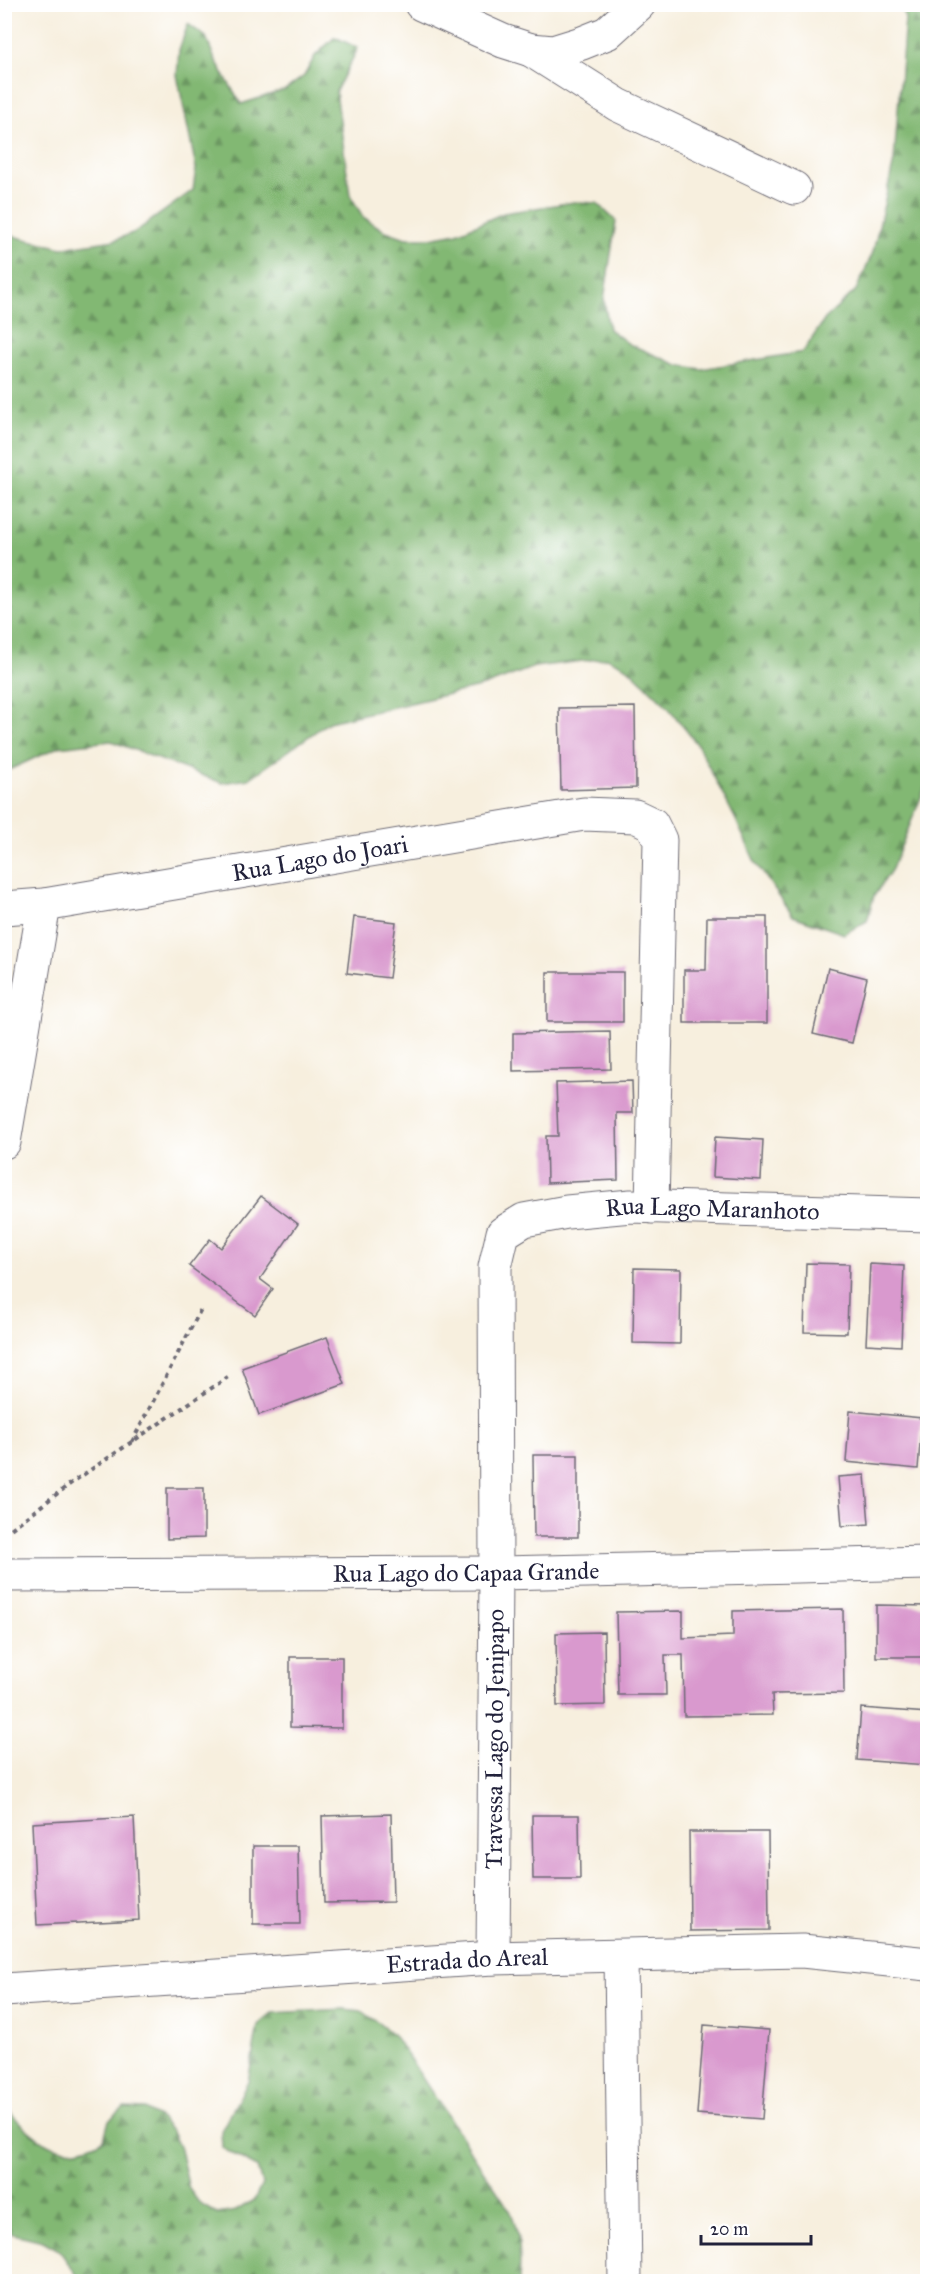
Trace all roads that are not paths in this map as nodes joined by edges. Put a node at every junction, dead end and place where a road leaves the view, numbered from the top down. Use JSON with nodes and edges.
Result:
{"nodes":[{"id":1,"x":421,"y":4,"type":"edge"},
{"id":2,"x":639,"y":4,"type":"edge"},
{"id":3,"x":531,"y":50,"type":"junction"},
{"id":4,"x":794,"y":188,"type":"dead end"},
{"id":5,"x":44,"y":905,"type":"junction"},
{"id":6,"x":4,"y":908,"type":"edge"},
{"id":7,"x":4,"y":1142,"type":"edge"},
{"id":8,"x":652,"y":1207,"type":"junction"},
{"id":9,"x":927,"y":1215,"type":"edge"},
{"id":10,"x":503,"y":1233,"type":"joint"},
{"id":11,"x":927,"y":1563,"type":"edge"},
{"id":12,"x":496,"y":1573,"type":"junction"},
{"id":13,"x":4,"y":1575,"type":"edge"},
{"id":14,"x":621,"y":1956,"type":"junction"},
{"id":15,"x":493,"y":1958,"type":"junction"},
{"id":16,"x":927,"y":1964,"type":"edge"},
{"id":17,"x":4,"y":1990,"type":"edge"},
{"id":18,"x":625,"y":2282,"type":"edge"}],
"edges":[{"from":1,"to":3,"type":"street"},
{"from":2,"to":3,"type":"street"},
{"from":3,"to":4,"type":"street"},
{"from":5,"to":6,"type":"street","name":"Rua Lago do Joari"},
{"from":5,"to":7,"type":"street"},
{"from":5,"to":8,"type":"street","name":"Rua Lago do Joari"},
{"from":8,"to":9,"type":"street","name":"Rua Lago Maranhoto"},
{"from":8,"to":10,"type":"street","name":"Rua Lago Maranhoto"},
{"from":10,"to":12,"type":"street","name":"Travessa Lago do Jenipapo"},
{"from":11,"to":12,"type":"street","name":"Rua Lago do Capaa Grande"},
{"from":12,"to":13,"type":"street","name":"Rua Lago do Capaa Grande"},
{"from":12,"to":15,"type":"street","name":"Travessa Lago do Jenipapo"},
{"from":14,"to":15,"type":"street","name":"Estrada do Areal"},
{"from":14,"to":16,"type":"street","name":"Estrada do Areal"},
{"from":14,"to":18,"type":"street"},
{"from":15,"to":17,"type":"street","name":"Estrada do Areal"}]}
